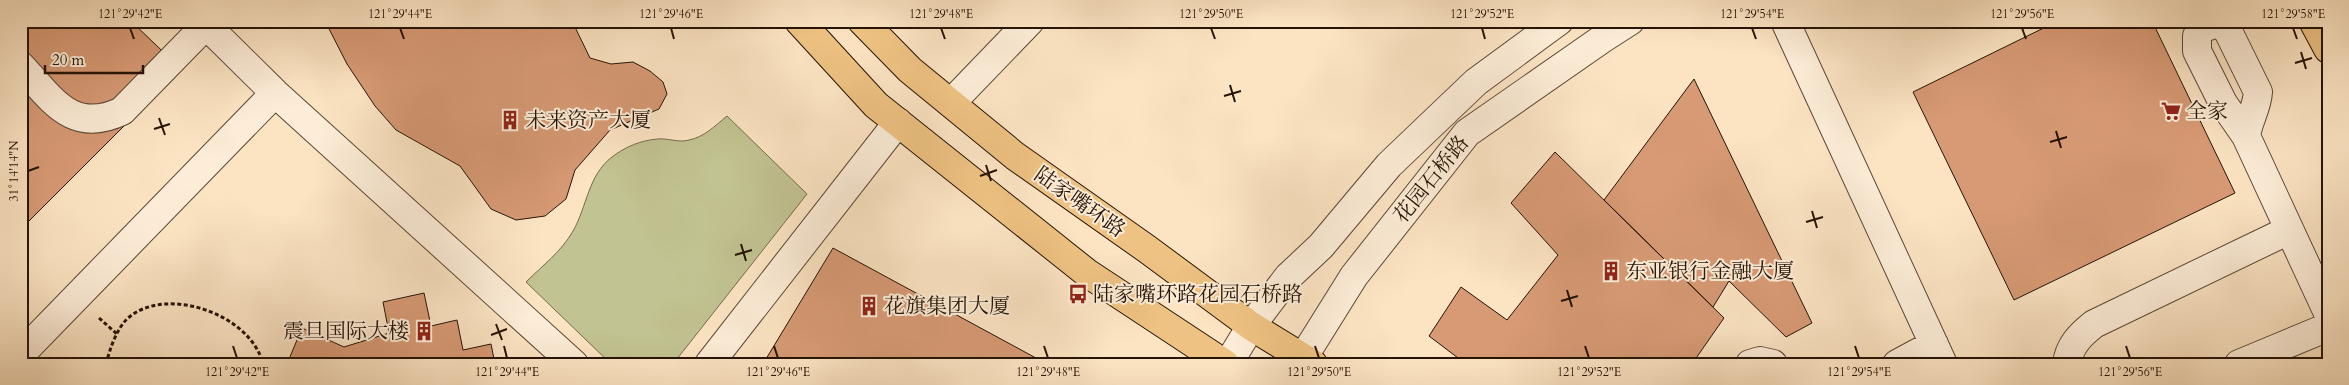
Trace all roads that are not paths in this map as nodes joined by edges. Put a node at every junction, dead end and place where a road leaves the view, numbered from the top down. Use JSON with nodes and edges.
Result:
{"nodes":[{"id":1,"x":800,"y":21,"type":"edge"},
{"id":2,"x":862,"y":21,"type":"edge"},
{"id":3,"x":1030,"y":21,"type":"edge"},
{"id":4,"x":1559,"y":21,"type":"edge"},
{"id":5,"x":1630,"y":21,"type":"edge"},
{"id":6,"x":1785,"y":21,"type":"edge"},
{"id":7,"x":2313,"y":21,"type":"edge"},
{"id":8,"x":204,"y":23,"type":"edge"},
{"id":9,"x":2328,"y":50,"type":"edge"},
{"id":10,"x":21,"y":66,"type":"edge"},
{"id":11,"x":275,"y":93,"type":"junction"},
{"id":12,"x":950,"y":103,"type":"junction"},
{"id":13,"x":898,"y":122,"type":"junction"},
{"id":14,"x":2246,"y":136,"type":"dead end"},
{"id":15,"x":2289,"y":230,"type":"junction"},
{"id":16,"x":2328,"y":313,"type":"edge"},
{"id":17,"x":1251,"y":326,"type":"junction"},
{"id":18,"x":2328,"y":327,"type":"edge"},
{"id":19,"x":21,"y":354,"type":"edge"},
{"id":20,"x":1938,"y":354,"type":"edge"},
{"id":21,"x":1305,"y":361,"type":"edge"},
{"id":22,"x":574,"y":364,"type":"edge"},
{"id":23,"x":708,"y":364,"type":"edge"},
{"id":24,"x":1226,"y":364,"type":"edge"},
{"id":25,"x":1750,"y":364,"type":"edge"},
{"id":26,"x":1773,"y":364,"type":"edge"},
{"id":27,"x":1896,"y":364,"type":"edge"},
{"id":28,"x":2067,"y":364,"type":"edge"},
{"id":29,"x":2239,"y":364,"type":"edge"}],
"edges":[{"from":1,"to":13,"type":"main road"},
{"from":2,"to":12,"type":"main road","name":"陆家嘴环路"},
{"from":3,"to":12,"type":"street"},
{"from":4,"to":17,"type":"street","name":"花园石桥路"},
{"from":5,"to":21,"type":"street","name":"花园石桥路"},
{"from":6,"to":20,"type":"street"},
{"from":7,"to":9,"type":"main road"},
{"from":8,"to":10,"type":"street"},
{"from":8,"to":11,"type":"street"},
{"from":11,"to":19,"type":"street"},
{"from":11,"to":22,"type":"street"},
{"from":12,"to":17,"type":"main road","name":"陆家嘴环路"},
{"from":13,"to":23,"type":"street"},
{"from":13,"to":24,"type":"main road"},
{"from":14,"to":15,"type":"street"},
{"from":15,"to":16,"type":"street"},
{"from":15,"to":28,"type":"street"},
{"from":17,"to":21,"type":"main road","name":"陆家嘴环路"},
{"from":17,"to":24,"type":"street","name":"花园石桥路"},
{"from":18,"to":29,"type":"street"},
{"from":20,"to":27,"type":"street"},
{"from":25,"to":26,"type":"street"}]}
